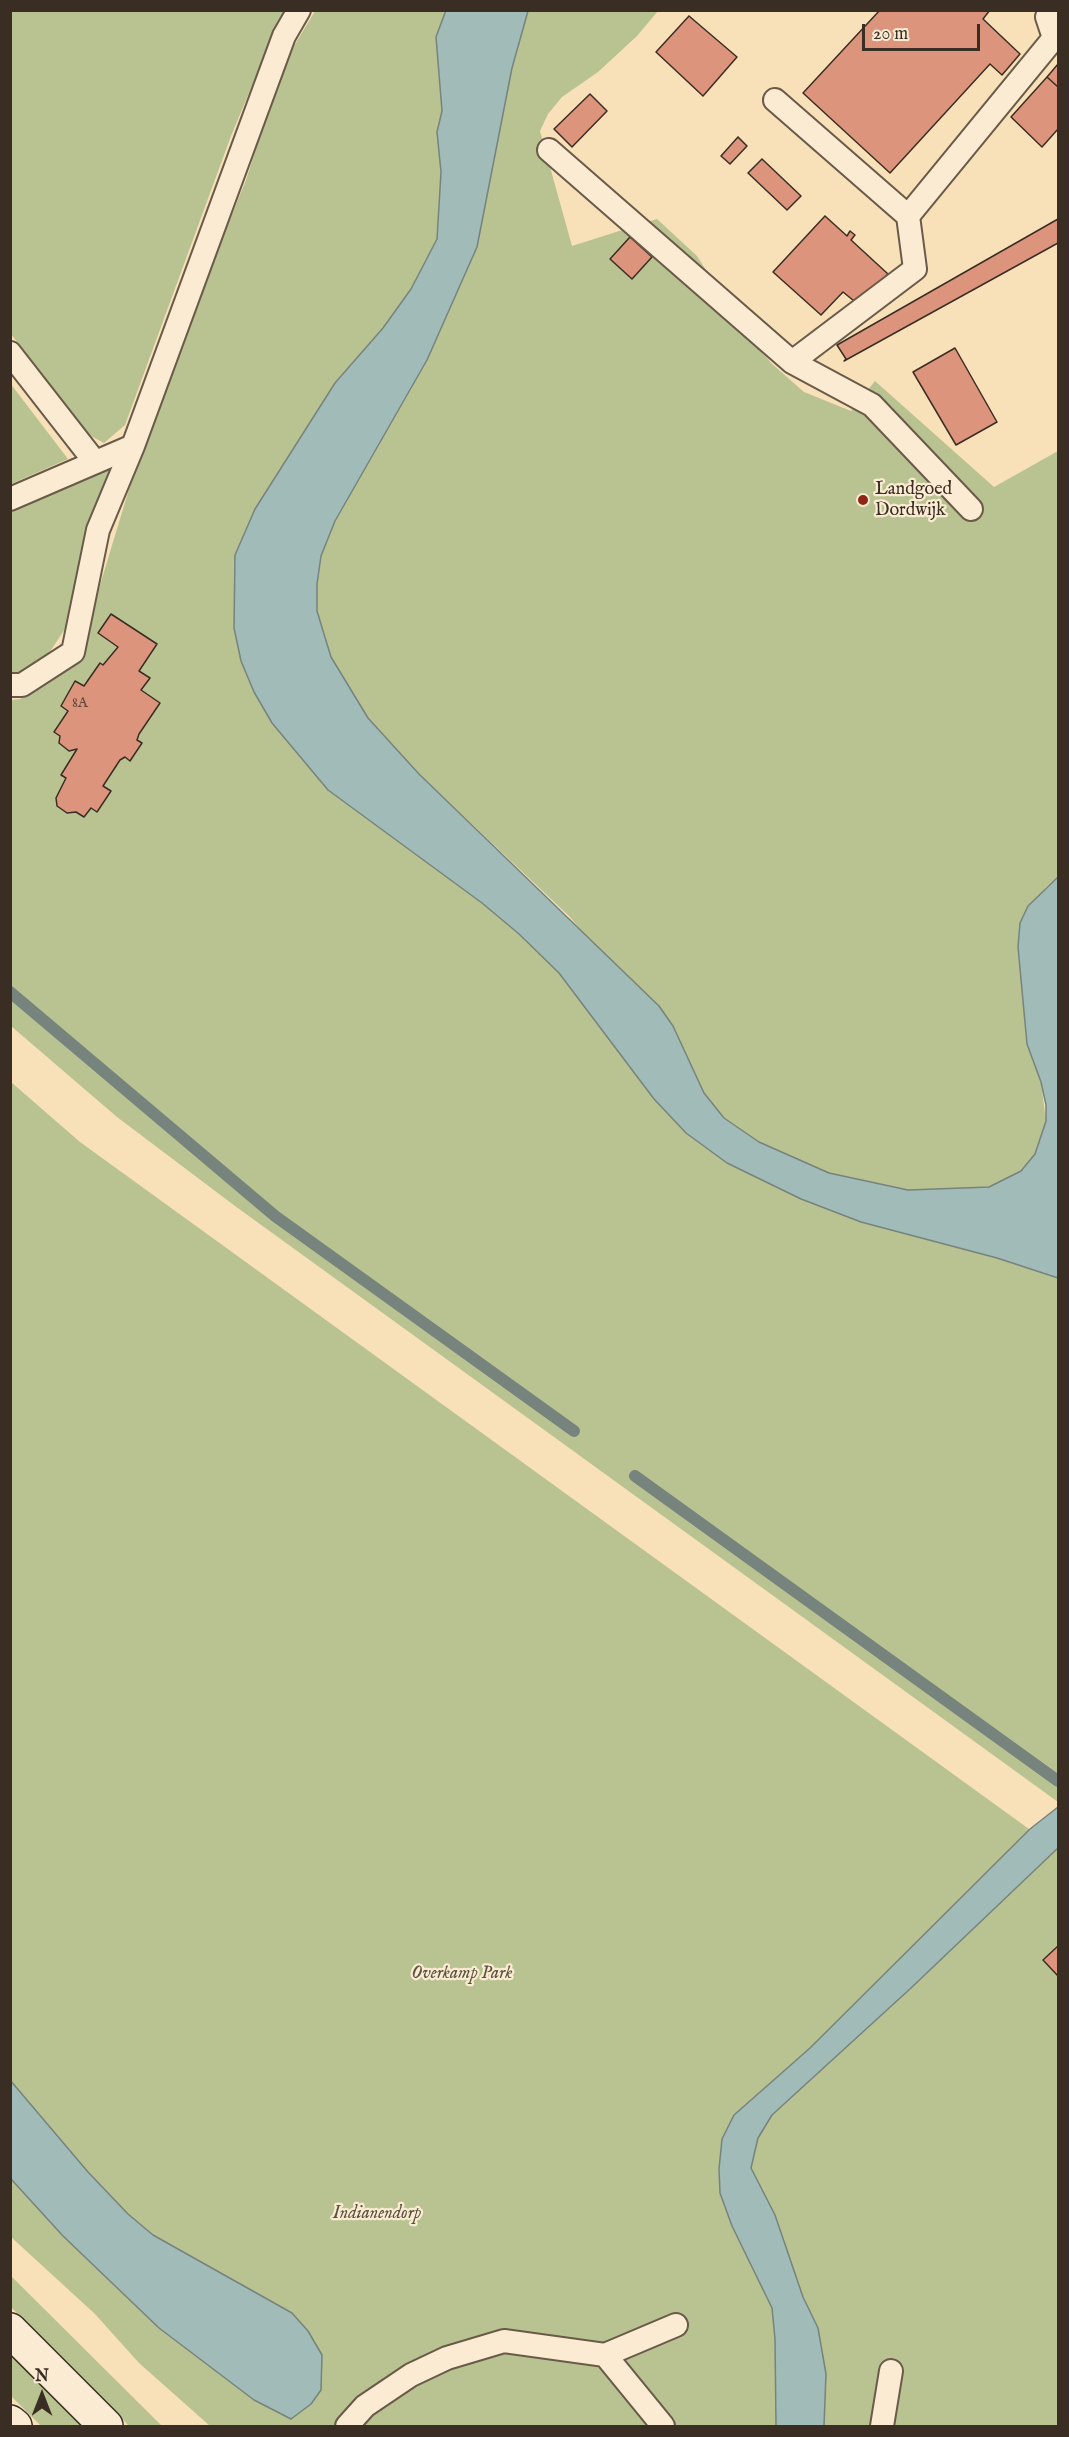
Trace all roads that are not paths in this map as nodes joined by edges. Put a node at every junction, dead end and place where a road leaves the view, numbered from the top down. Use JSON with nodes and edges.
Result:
{"nodes":[{"id":1,"x":299,"y":10,"type":"edge"},
{"id":2,"x":1051,"y":10,"type":"edge"},
{"id":3,"x":775,"y":100,"type":"dead end"},
{"id":4,"x":549,"y":150,"type":"dead end"},
{"id":5,"x":908,"y":216,"type":"junction"},
{"id":6,"x":10,"y":353,"type":"edge"},
{"id":7,"x":792,"y":362,"type":"junction"},
{"id":8,"x":133,"y":446,"type":"junction"},
{"id":9,"x":95,"y":462,"type":"junction"},
{"id":10,"x":10,"y":499,"type":"edge"},
{"id":11,"x":971,"y":508,"type":"dead end"},
{"id":12,"x":10,"y":685,"type":"edge"},
{"id":13,"x":676,"y":2325,"type":"dead end"},
{"id":14,"x":10,"y":2330,"type":"edge"},
{"id":15,"x":604,"y":2355,"type":"junction"},
{"id":16,"x":891,"y":2371,"type":"dead end"},
{"id":17,"x":10,"y":2422,"type":"edge"},
{"id":18,"x":15,"y":2427,"type":"edge"},
{"id":19,"x":106,"y":2427,"type":"edge"},
{"id":20,"x":347,"y":2427,"type":"edge"},
{"id":21,"x":663,"y":2427,"type":"edge"},
{"id":22,"x":882,"y":2427,"type":"edge"}],
"edges":[{"from":1,"to":8,"type":"lane"},
{"from":2,"to":5,"type":"lane"},
{"from":3,"to":5,"type":"lane"},
{"from":4,"to":7,"type":"lane"},
{"from":5,"to":7,"type":"lane"},
{"from":6,"to":9,"type":"lane"},
{"from":7,"to":11,"type":"lane"},
{"from":8,"to":9,"type":"lane"},
{"from":8,"to":12,"type":"lane"},
{"from":9,"to":10,"type":"lane"},
{"from":13,"to":15,"type":"lane"},
{"from":14,"to":19,"type":"street"},
{"from":15,"to":20,"type":"lane"},
{"from":15,"to":21,"type":"lane"},
{"from":16,"to":22,"type":"lane"},
{"from":17,"to":18,"type":"street"}]}
